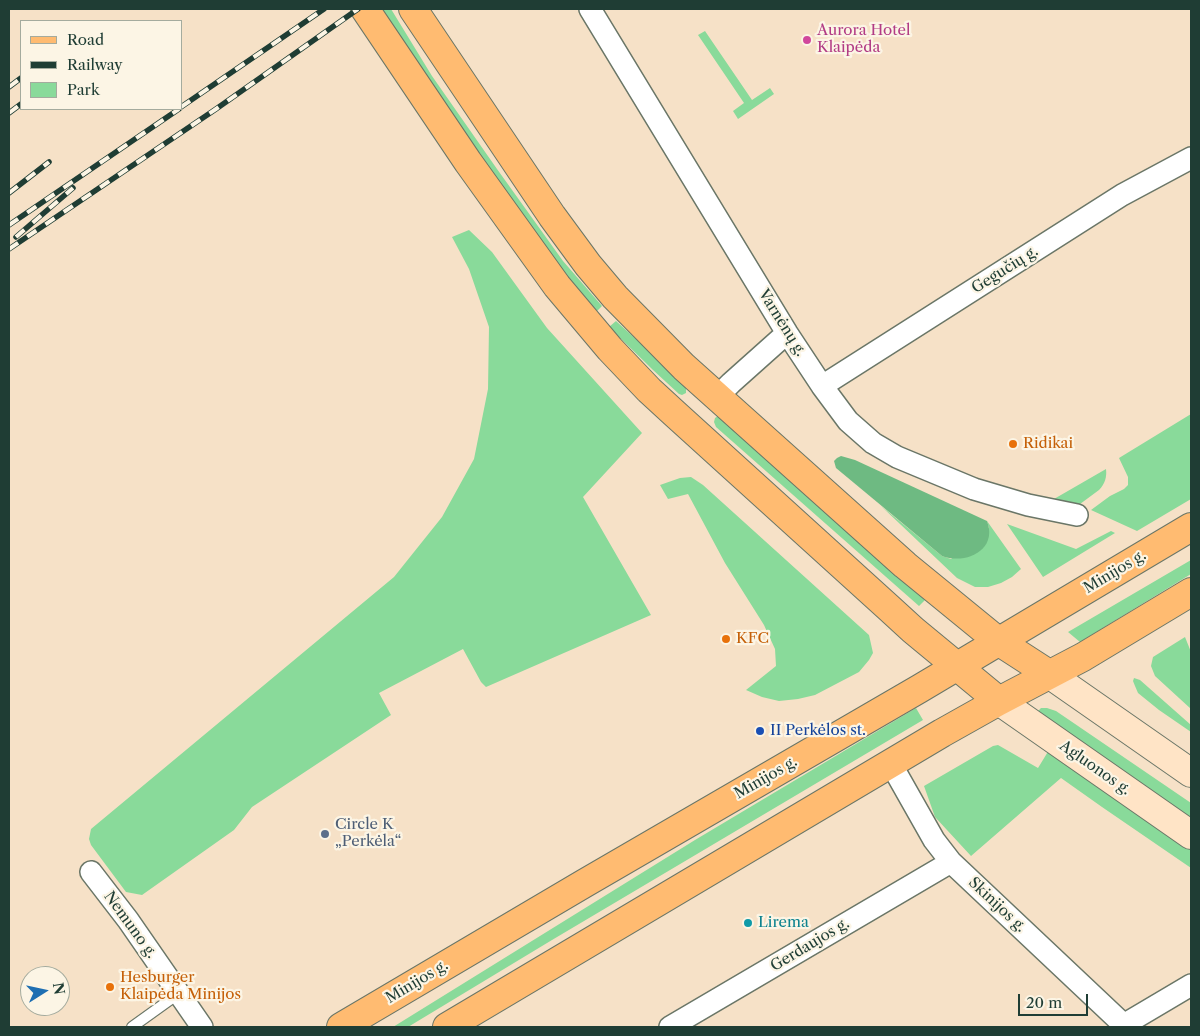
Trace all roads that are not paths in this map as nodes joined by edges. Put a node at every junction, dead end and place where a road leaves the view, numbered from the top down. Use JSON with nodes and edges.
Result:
{"nodes":[{"id":1,"x":365,"y":9,"type":"edge"},
{"id":2,"x":413,"y":9,"type":"edge"},
{"id":3,"x":590,"y":9,"type":"edge"},
{"id":4,"x":1191,"y":158,"type":"edge"},
{"id":5,"x":787,"y":333,"type":"junction"},
{"id":6,"x":822,"y":386,"type":"junction"},
{"id":7,"x":717,"y":397,"type":"junction"},
{"id":8,"x":689,"y":427,"type":"junction"},
{"id":9,"x":1077,"y":515,"type":"dead end"},
{"id":10,"x":1191,"y":527,"type":"edge"},
{"id":11,"x":1191,"y":592,"type":"edge"},
{"id":12,"x":998,"y":641,"type":"junction"},
{"id":13,"x":957,"y":666,"type":"junction"},
{"id":14,"x":1049,"y":674,"type":"junction"},
{"id":15,"x":999,"y":701,"type":"junction"},
{"id":16,"x":891,"y":764,"type":"junction"},
{"id":17,"x":1191,"y":773,"type":"edge"},
{"id":18,"x":1191,"y":835,"type":"edge"},
{"id":19,"x":950,"y":862,"type":"junction"},
{"id":20,"x":91,"y":872,"type":"dead end"},
{"id":21,"x":1191,"y":986,"type":"edge"},
{"id":22,"x":178,"y":994,"type":"junction"},
{"id":23,"x":1123,"y":1026,"type":"edge"},
{"id":24,"x":132,"y":1027,"type":"edge"},
{"id":25,"x":202,"y":1027,"type":"edge"},
{"id":26,"x":340,"y":1027,"type":"edge"},
{"id":27,"x":447,"y":1027,"type":"edge"},
{"id":28,"x":670,"y":1027,"type":"edge"}],
"edges":[{"from":1,"to":8,"type":"main road"},
{"from":2,"to":7,"type":"main road"},
{"from":3,"to":5,"type":"street","name":"Varnėnų g."},
{"from":4,"to":6,"type":"street","name":"Gegučių g."},
{"from":5,"to":6,"type":"street","name":"Varnėnų g."},
{"from":5,"to":7,"type":"street"},
{"from":6,"to":9,"type":"street","name":"Varnėnų g."},
{"from":7,"to":8,"type":"main road"},
{"from":7,"to":12,"type":"main road"},
{"from":8,"to":13,"type":"main road"},
{"from":10,"to":12,"type":"main road","name":"Minijos g."},
{"from":11,"to":14,"type":"main road"},
{"from":12,"to":13,"type":"main road","name":"Minijos g."},
{"from":12,"to":14,"type":"main road"},
{"from":13,"to":15,"type":"main road"},
{"from":13,"to":26,"type":"main road","name":"Minijos g."},
{"from":14,"to":15,"type":"main road"},
{"from":14,"to":17,"type":"main road"},
{"from":15,"to":16,"type":"main road"},
{"from":15,"to":18,"type":"main road","name":"Agluonos g."},
{"from":16,"to":19,"type":"street","name":"Skinijos g."},
{"from":16,"to":27,"type":"main road"},
{"from":19,"to":23,"type":"street","name":"Skinijos g."},
{"from":19,"to":28,"type":"street","name":"Gerdaujos g."},
{"from":20,"to":22,"type":"street","name":"Nemuno g."},
{"from":21,"to":23,"type":"street"},
{"from":22,"to":24,"type":"lane"},
{"from":22,"to":25,"type":"street","name":"Nemuno g."}]}
